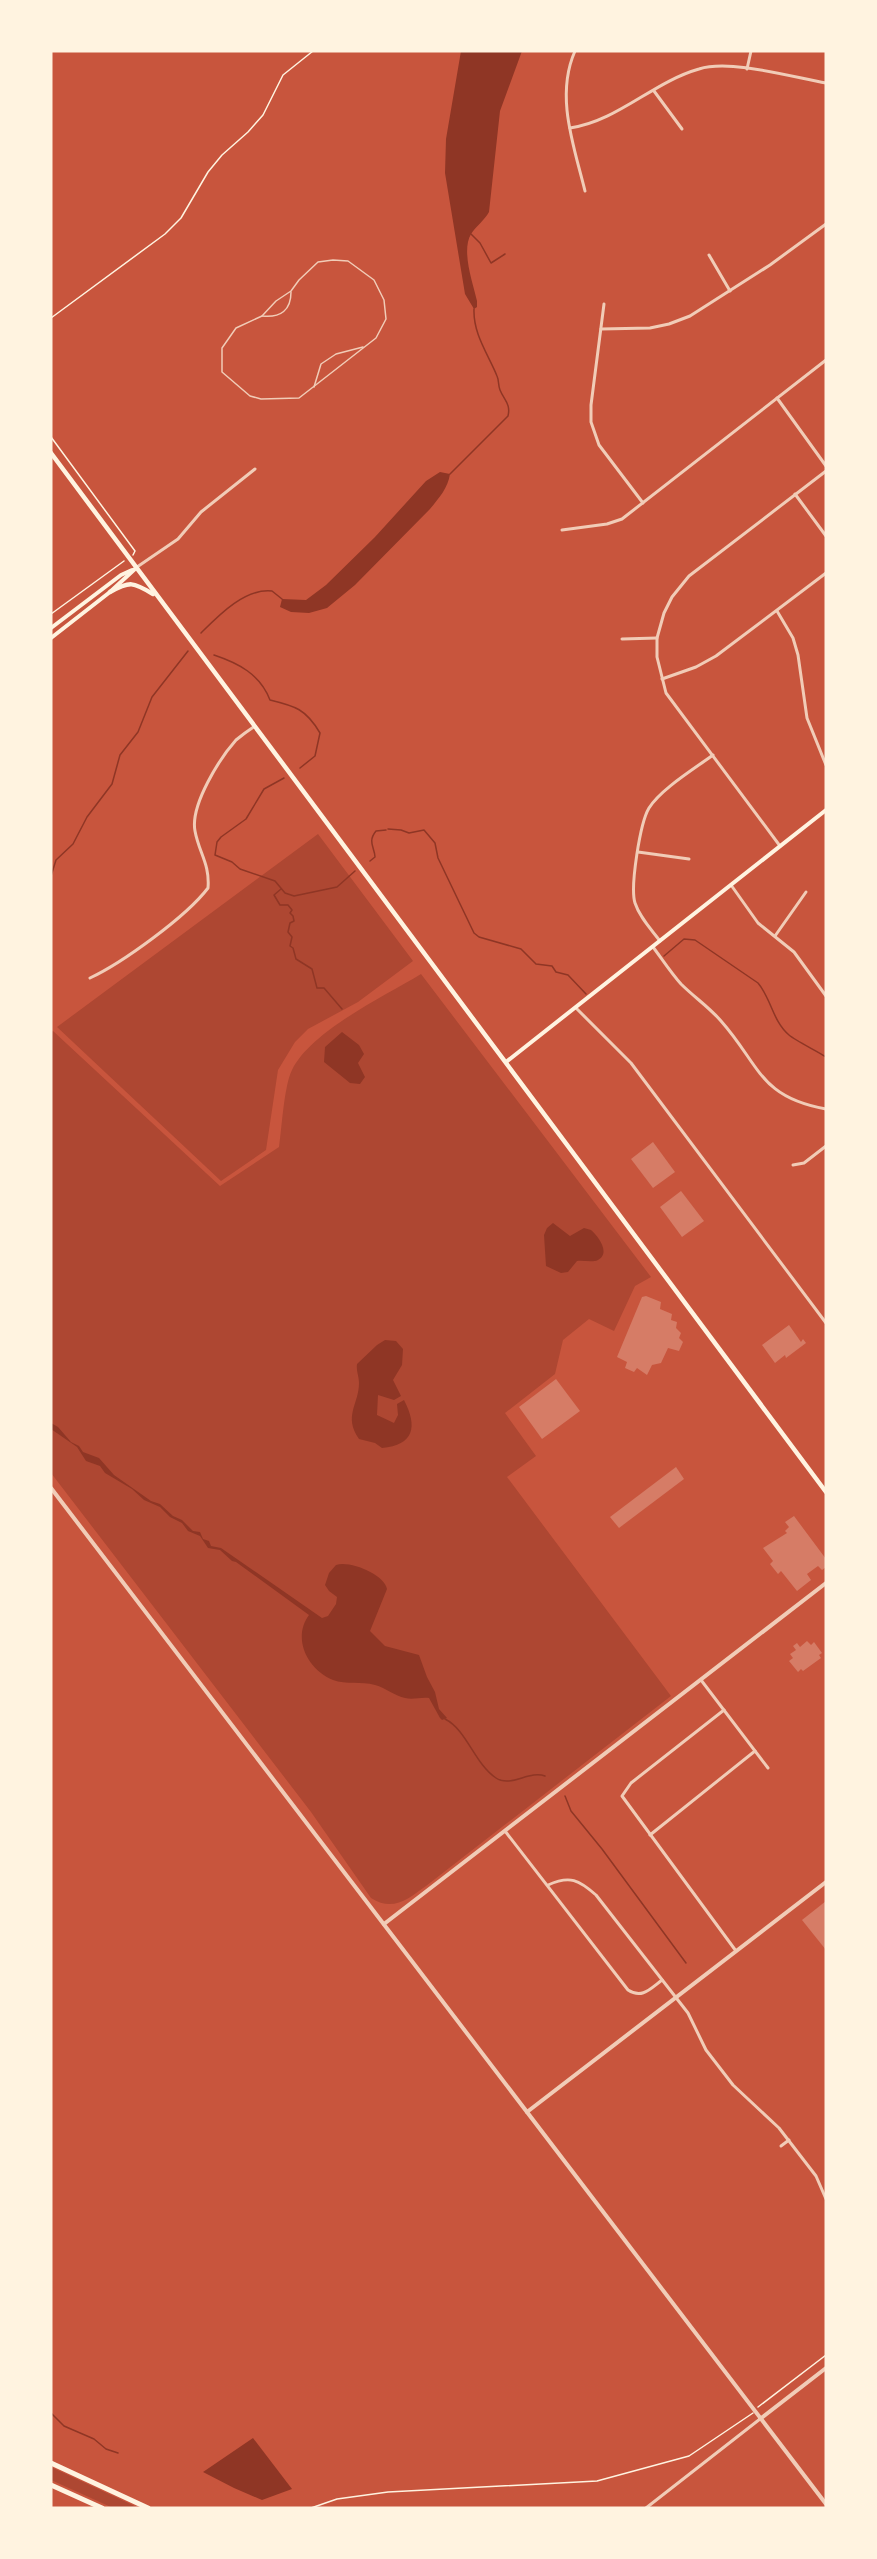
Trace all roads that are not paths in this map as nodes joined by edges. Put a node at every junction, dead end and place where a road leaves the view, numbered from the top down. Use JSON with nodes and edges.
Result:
{"nodes":[{"id":1,"x":575,"y":51,"type":"edge"},
{"id":2,"x":751,"y":51,"type":"edge"},
{"id":3,"x":747,"y":69,"type":"junction"},
{"id":4,"x":826,"y":83,"type":"edge"},
{"id":5,"x":654,"y":91,"type":"junction"},
{"id":6,"x":570,"y":128,"type":"junction"},
{"id":7,"x":682,"y":129,"type":"dead end"},
{"id":8,"x":585,"y":191,"type":"dead end"},
{"id":9,"x":826,"y":224,"type":"edge"},
{"id":10,"x":709,"y":255,"type":"dead end"},
{"id":11,"x":291,"y":291,"type":"junction"},
{"id":12,"x":730,"y":291,"type":"junction"},
{"id":13,"x":604,"y":304,"type":"dead end"},
{"id":14,"x":262,"y":316,"type":"junction"},
{"id":15,"x":601,"y":329,"type":"junction"},
{"id":16,"x":364,"y":347,"type":"junction"},
{"id":17,"x":826,"y":360,"type":"edge"},
{"id":18,"x":314,"y":387,"type":"junction"},
{"id":19,"x":777,"y":399,"type":"junction"},
{"id":20,"x":51,"y":453,"type":"edge"},
{"id":21,"x":255,"y":469,"type":"dead end"},
{"id":22,"x":826,"y":469,"type":"edge"},
{"id":23,"x":795,"y":494,"type":"junction"},
{"id":24,"x":643,"y":503,"type":"junction"},
{"id":25,"x":562,"y":530,"type":"dead end"},
{"id":26,"x":826,"y":536,"type":"edge"},
{"id":27,"x":136,"y":568,"type":"junction"},
{"id":28,"x":826,"y":573,"type":"edge"},
{"id":29,"x":110,"y":592,"type":"junction"},
{"id":30,"x":156,"y":596,"type":"junction"},
{"id":31,"x":777,"y":611,"type":"junction"},
{"id":32,"x":51,"y":628,"type":"edge"},
{"id":33,"x":51,"y":638,"type":"edge"},
{"id":34,"x":657,"y":638,"type":"junction"},
{"id":35,"x":622,"y":639,"type":"dead end"},
{"id":36,"x":662,"y":679,"type":"junction"},
{"id":37,"x":255,"y":726,"type":"junction"},
{"id":38,"x":713,"y":755,"type":"junction"},
{"id":39,"x":826,"y":765,"type":"edge"},
{"id":40,"x":826,"y":810,"type":"edge"},
{"id":41,"x":780,"y":846,"type":"junction"},
{"id":42,"x":638,"y":852,"type":"junction"},
{"id":43,"x":689,"y":859,"type":"dead end"},
{"id":44,"x":731,"y":885,"type":"junction"},
{"id":45,"x":806,"y":892,"type":"dead end"},
{"id":46,"x":775,"y":936,"type":"junction"},
{"id":47,"x":660,"y":941,"type":"junction"},
{"id":48,"x":653,"y":947,"type":"junction"},
{"id":49,"x":90,"y":978,"type":"dead end"},
{"id":50,"x":824,"y":990,"type":"edge"},
{"id":51,"x":826,"y":996,"type":"edge"},
{"id":52,"x":576,"y":1008,"type":"junction"},
{"id":53,"x":506,"y":1062,"type":"junction"},
{"id":54,"x":826,"y":1109,"type":"edge"},
{"id":55,"x":826,"y":1146,"type":"edge"},
{"id":56,"x":793,"y":1165,"type":"dead end"},
{"id":57,"x":826,"y":1323,"type":"edge"},
{"id":58,"x":51,"y":1488,"type":"edge"},
{"id":59,"x":826,"y":1492,"type":"edge"},
{"id":60,"x":826,"y":1583,"type":"edge"},
{"id":61,"x":701,"y":1680,"type":"junction"},
{"id":62,"x":724,"y":1710,"type":"junction"},
{"id":63,"x":755,"y":1750,"type":"junction"},
{"id":64,"x":768,"y":1768,"type":"dead end"},
{"id":65,"x":505,"y":1831,"type":"junction"},
{"id":66,"x":650,"y":1834,"type":"junction"},
{"id":67,"x":826,"y":1882,"type":"edge"},
{"id":68,"x":548,"y":1885,"type":"junction"},
{"id":69,"x":384,"y":1924,"type":"junction"},
{"id":70,"x":736,"y":1951,"type":"junction"},
{"id":71,"x":662,"y":1980,"type":"junction"},
{"id":72,"x":676,"y":1998,"type":"junction"},
{"id":73,"x":527,"y":2112,"type":"junction"},
{"id":74,"x":789,"y":2140,"type":"junction"},
{"id":75,"x":781,"y":2146,"type":"dead end"},
{"id":76,"x":826,"y":2199,"type":"edge"},
{"id":77,"x":826,"y":2368,"type":"edge"},
{"id":78,"x":760,"y":2419,"type":"junction"},
{"id":79,"x":51,"y":2463,"type":"edge"},
{"id":80,"x":51,"y":2485,"type":"edge"},
{"id":81,"x":826,"y":2504,"type":"edge"},
{"id":82,"x":102,"y":2508,"type":"edge"},
{"id":83,"x":148,"y":2508,"type":"edge"},
{"id":84,"x":646,"y":2508,"type":"edge"}],
"edges":[{"from":1,"to":6,"type":"street"},
{"from":2,"to":3,"type":"street"},
{"from":3,"to":4,"type":"street"},
{"from":3,"to":5,"type":"street"},
{"from":5,"to":6,"type":"street"},
{"from":5,"to":7,"type":"street"},
{"from":6,"to":8,"type":"street"},
{"from":9,"to":12,"type":"street"},
{"from":10,"to":12,"type":"street"},
{"from":11,"to":14,"type":"lane"},
{"from":11,"to":14,"type":"lane"},
{"from":11,"to":16,"type":"lane"},
{"from":12,"to":15,"type":"street"},
{"from":13,"to":15,"type":"street"},
{"from":14,"to":18,"type":"lane"},
{"from":15,"to":24,"type":"street"},
{"from":16,"to":18,"type":"lane"},
{"from":16,"to":18,"type":"lane"},
{"from":17,"to":19,"type":"street"},
{"from":19,"to":22,"type":"street"},
{"from":19,"to":24,"type":"street"},
{"from":20,"to":27,"type":"main road"},
{"from":21,"to":27,"type":"street"},
{"from":22,"to":23,"type":"street"},
{"from":23,"to":26,"type":"street"},
{"from":23,"to":34,"type":"street"},
{"from":24,"to":25,"type":"street"},
{"from":27,"to":29,"type":"main road"},
{"from":27,"to":30,"type":"main road"},
{"from":27,"to":32,"type":"main road"},
{"from":28,"to":31,"type":"street"},
{"from":29,"to":30,"type":"main road"},
{"from":29,"to":33,"type":"main road"},
{"from":30,"to":37,"type":"main road"},
{"from":31,"to":36,"type":"street"},
{"from":31,"to":39,"type":"street"},
{"from":34,"to":35,"type":"street"},
{"from":34,"to":36,"type":"street"},
{"from":36,"to":38,"type":"street"},
{"from":37,"to":49,"type":"street"},
{"from":37,"to":53,"type":"main road"},
{"from":38,"to":41,"type":"street"},
{"from":38,"to":42,"type":"street"},
{"from":40,"to":41,"type":"main road"},
{"from":41,"to":44,"type":"main road"},
{"from":42,"to":43,"type":"street"},
{"from":42,"to":47,"type":"street"},
{"from":44,"to":46,"type":"street"},
{"from":44,"to":47,"type":"main road"},
{"from":45,"to":46,"type":"street"},
{"from":46,"to":50,"type":"street"},
{"from":47,"to":48,"type":"main road"},
{"from":48,"to":52,"type":"main road"},
{"from":48,"to":54,"type":"street"},
{"from":50,"to":51,"type":"street"},
{"from":52,"to":53,"type":"main road"},
{"from":52,"to":57,"type":"street"},
{"from":53,"to":59,"type":"main road"},
{"from":55,"to":56,"type":"street"},
{"from":58,"to":69,"type":"street"},
{"from":60,"to":61,"type":"street"},
{"from":61,"to":62,"type":"street"},
{"from":61,"to":65,"type":"street"},
{"from":62,"to":63,"type":"street"},
{"from":62,"to":66,"type":"street"},
{"from":63,"to":64,"type":"street"},
{"from":63,"to":66,"type":"street"},
{"from":65,"to":68,"type":"street"},
{"from":65,"to":69,"type":"street"},
{"from":66,"to":70,"type":"street"},
{"from":67,"to":70,"type":"street"},
{"from":68,"to":71,"type":"street"},
{"from":68,"to":71,"type":"street"},
{"from":69,"to":73,"type":"street"},
{"from":70,"to":72,"type":"street"},
{"from":71,"to":72,"type":"street"},
{"from":72,"to":73,"type":"street"},
{"from":72,"to":74,"type":"street"},
{"from":73,"to":78,"type":"street"},
{"from":74,"to":75,"type":"street"},
{"from":74,"to":76,"type":"street"},
{"from":77,"to":78,"type":"street"},
{"from":78,"to":81,"type":"street"},
{"from":78,"to":84,"type":"street"},
{"from":79,"to":83,"type":"highway"},
{"from":80,"to":82,"type":"highway"}]}
